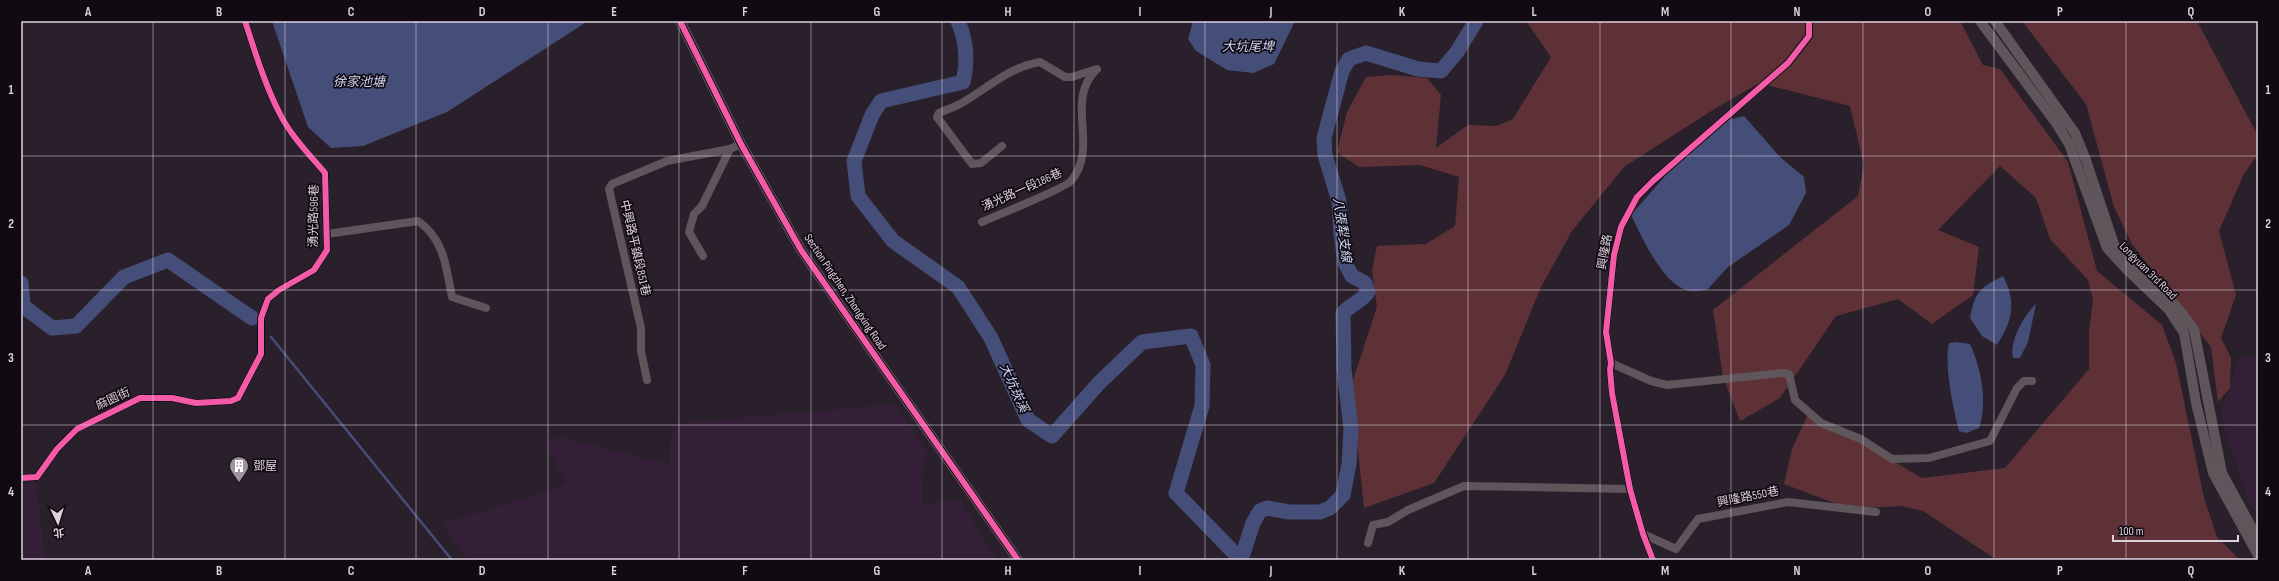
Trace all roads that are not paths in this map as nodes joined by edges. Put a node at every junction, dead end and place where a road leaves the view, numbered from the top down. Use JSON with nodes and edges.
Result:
{"nodes":[{"id":1,"x":245,"y":21,"type":"edge"},
{"id":2,"x":680,"y":21,"type":"edge"},
{"id":3,"x":1809,"y":21,"type":"edge"},
{"id":4,"x":1980,"y":21,"type":"edge"},
{"id":5,"x":1995,"y":21,"type":"edge"},
{"id":6,"x":741,"y":144,"type":"junction"},
{"id":7,"x":1002,"y":146,"type":"dead end"},
{"id":8,"x":730,"y":149,"type":"junction"},
{"id":9,"x":982,"y":222,"type":"dead end"},
{"id":10,"x":326,"y":234,"type":"junction"},
{"id":11,"x":703,"y":256,"type":"dead end"},
{"id":12,"x":486,"y":308,"type":"dead end"},
{"id":13,"x":1611,"y":363,"type":"junction"},
{"id":14,"x":647,"y":380,"type":"dead end"},
{"id":15,"x":2032,"y":381,"type":"dead end"},
{"id":16,"x":238,"y":398,"type":"joint"},
{"id":17,"x":21,"y":478,"type":"edge"},
{"id":18,"x":1630,"y":489,"type":"junction"},
{"id":19,"x":1876,"y":512,"type":"dead end"},
{"id":20,"x":1643,"y":534,"type":"junction"},
{"id":21,"x":2258,"y":539,"type":"edge"},
{"id":22,"x":1368,"y":543,"type":"dead end"},
{"id":23,"x":2258,"y":555,"type":"edge"},
{"id":24,"x":1018,"y":560,"type":"edge"},
{"id":25,"x":1653,"y":560,"type":"edge"}],
"edges":[{"from":1,"to":10,"type":"street","name":"湧光路596巷"},
{"from":2,"to":6,"type":"street","name":"Section Pingzhen, Zhongxing Road"},
{"from":3,"to":13,"type":"street","name":"興隆路"},
{"from":4,"to":23,"type":"street","name":"Longyuan 3rd Road"},
{"from":5,"to":21,"type":"street","name":"Longyuan 3rd Road"},
{"from":6,"to":8,"type":"street","name":"中興路平鎮段851巷"},
{"from":6,"to":24,"type":"street","name":"Section Pingzhen, Zhongxing Road"},
{"from":7,"to":9,"type":"street","name":"湧光路一段186巷"},
{"from":8,"to":11,"type":"street"},
{"from":8,"to":14,"type":"street","name":"中興路平鎮段851巷"},
{"from":10,"to":12,"type":"street"},
{"from":10,"to":16,"type":"street","name":"湧光路596巷"},
{"from":13,"to":15,"type":"street"},
{"from":13,"to":18,"type":"street","name":"興隆路"},
{"from":16,"to":17,"type":"street","name":"麻園街"},
{"from":18,"to":20,"type":"street","name":"興隆路"},
{"from":18,"to":22,"type":"street"},
{"from":19,"to":20,"type":"street","name":"興隆路550巷"},
{"from":20,"to":25,"type":"street","name":"興隆路"}]}
